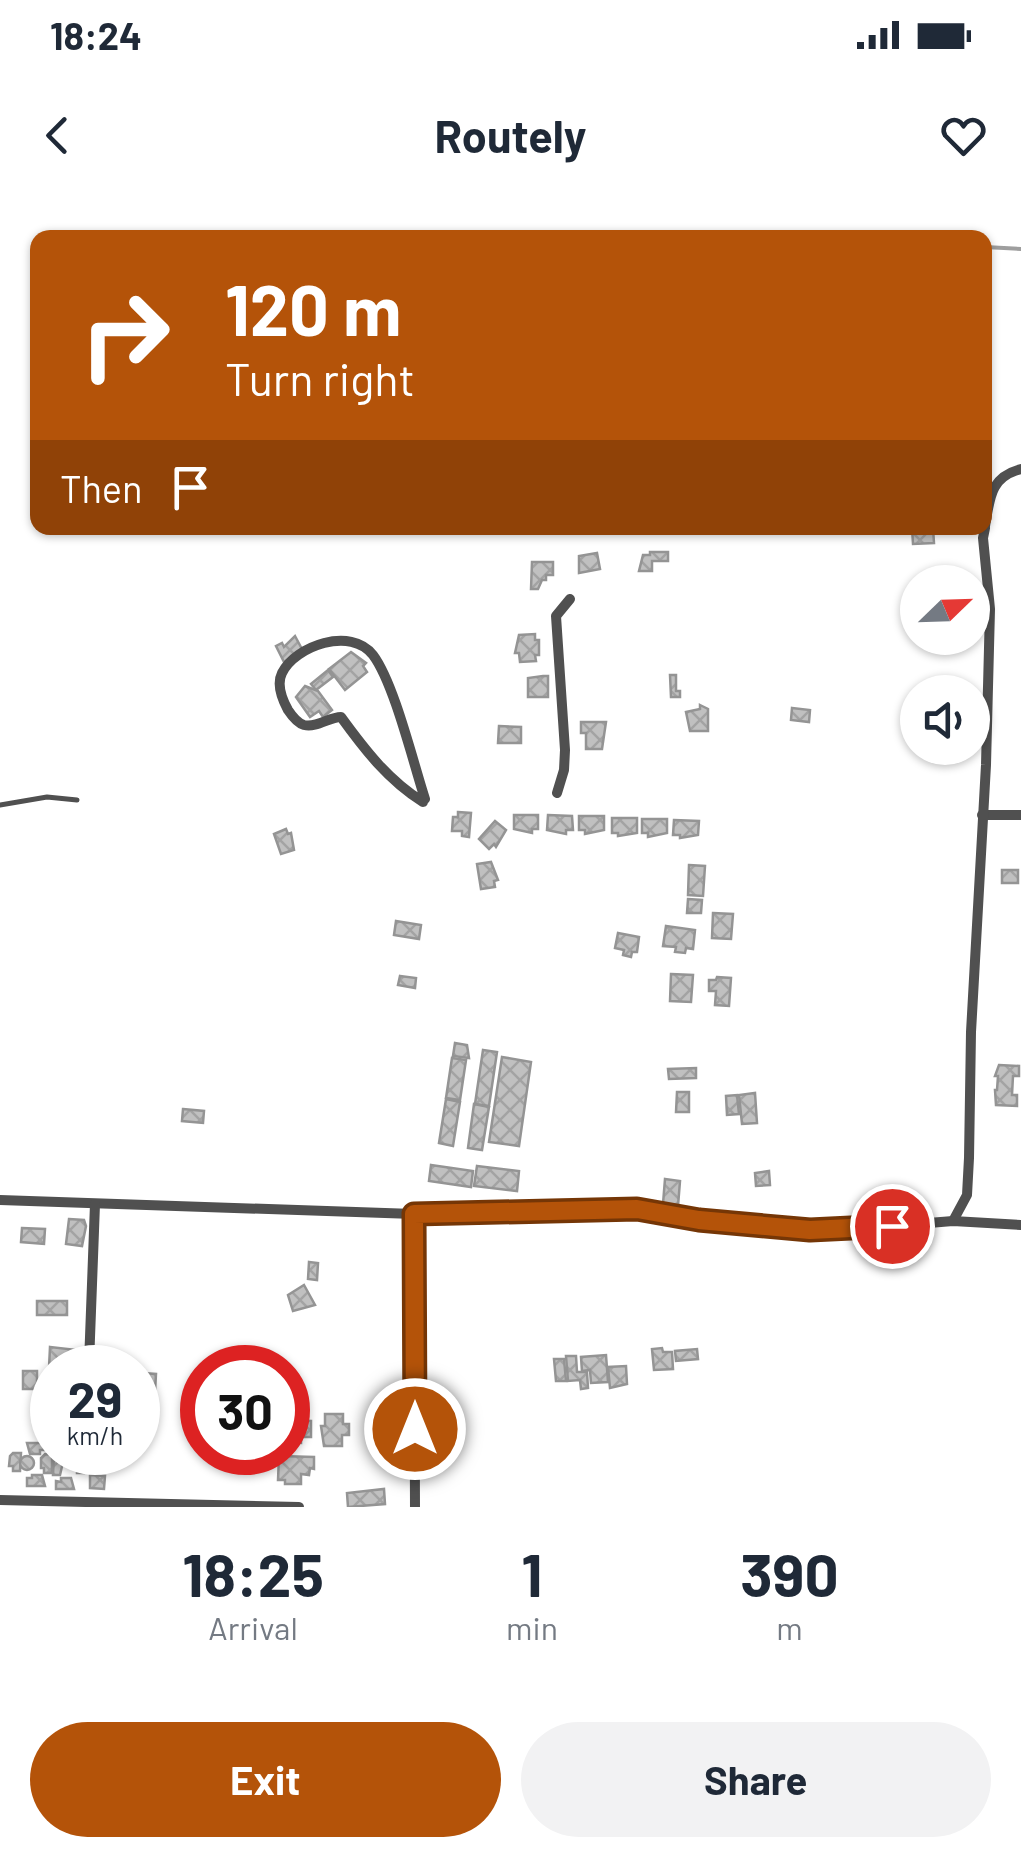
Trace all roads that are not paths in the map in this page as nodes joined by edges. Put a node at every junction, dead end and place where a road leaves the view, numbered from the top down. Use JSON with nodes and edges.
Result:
{"nodes":[{"id":1,"x":1021,"y":468,"type":"edge"},
{"id":2,"x":992,"y":487,"type":"edge"},
{"id":3,"x":984,"y":535,"type":"edge"},
{"id":4,"x":570,"y":598,"type":"dead end"},
{"id":5,"x":556,"y":794,"type":"dead end"},
{"id":6,"x":77,"y":800,"type":"dead end"},
{"id":7,"x":424,"y":801,"type":"joint"},
{"id":8,"x":0,"y":805,"type":"edge"},
{"id":9,"x":982,"y":815,"type":"junction"},
{"id":10,"x":1021,"y":815,"type":"edge"},
{"id":11,"x":0,"y":1200,"type":"edge"},
{"id":12,"x":95,"y":1204,"type":"junction"},
{"id":13,"x":414,"y":1214,"type":"junction"},
{"id":14,"x":952,"y":1221,"type":"junction"},
{"id":15,"x":1021,"y":1224,"type":"edge"},
{"id":16,"x":90,"y":1345,"type":"edge"},
{"id":17,"x":0,"y":1500,"type":"edge"},
{"id":18,"x":299,"y":1507,"type":"edge"},
{"id":19,"x":415,"y":1507,"type":"edge"}],
"edges":[{"from":1,"to":2,"type":"street"},
{"from":3,"to":9,"type":"street"},
{"from":4,"to":5,"type":"street"},
{"from":6,"to":8,"type":"lane"},
{"from":7,"to":7,"type":"street"},
{"from":9,"to":10,"type":"street"},
{"from":9,"to":14,"type":"street"},
{"from":11,"to":12,"type":"street"},
{"from":12,"to":13,"type":"street"},
{"from":12,"to":16,"type":"street"},
{"from":13,"to":14,"type":"street"},
{"from":13,"to":19,"type":"street"},
{"from":14,"to":15,"type":"street"},
{"from":17,"to":18,"type":"street"}]}
